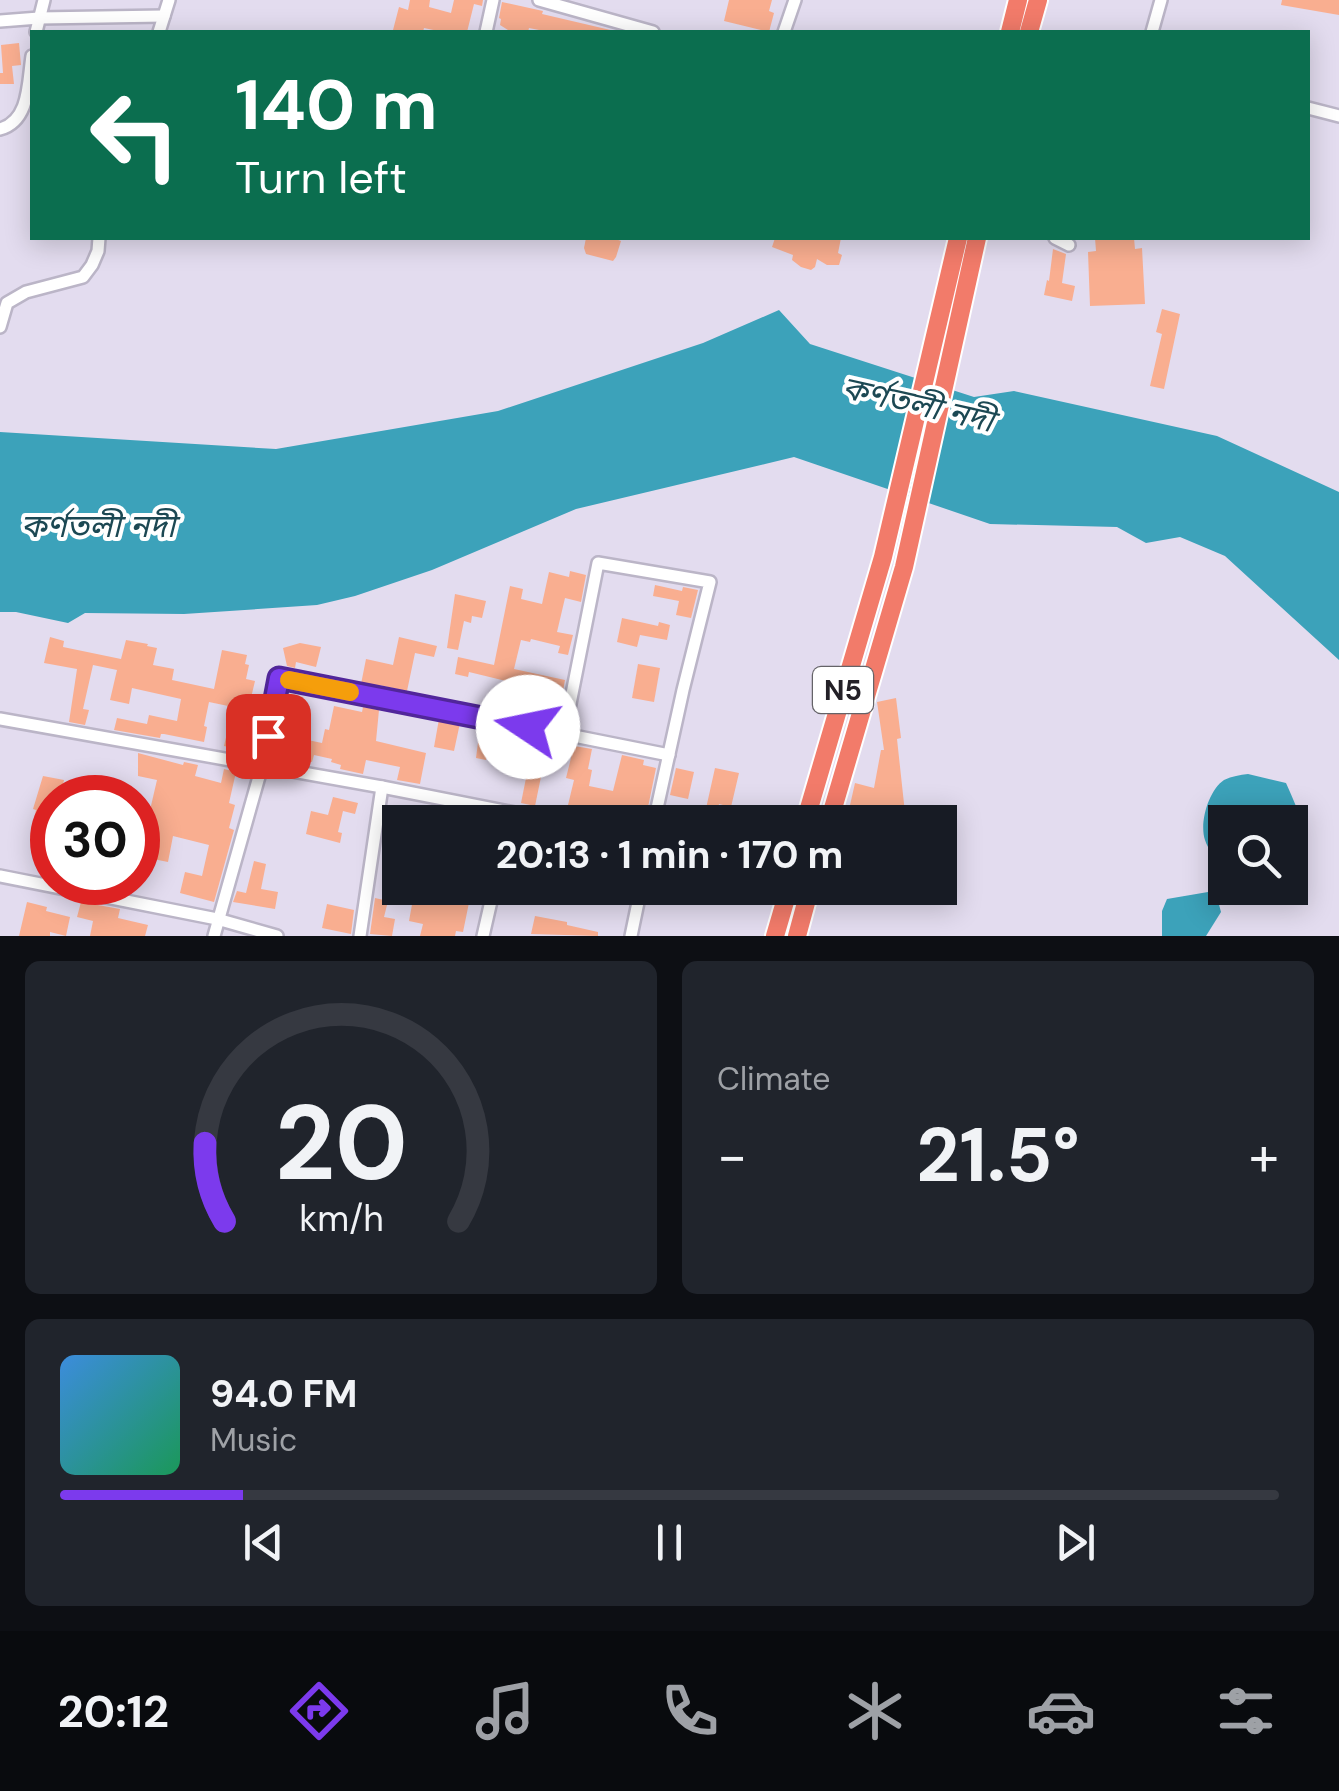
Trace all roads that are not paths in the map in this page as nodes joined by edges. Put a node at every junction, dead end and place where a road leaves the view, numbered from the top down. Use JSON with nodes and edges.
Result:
{"nodes":[{"id":1,"x":44,"y":0,"type":"edge"},
{"id":2,"x":169,"y":0,"type":"edge"},
{"id":3,"x":493,"y":0,"type":"edge"},
{"id":4,"x":539,"y":0,"type":"edge"},
{"id":5,"x":794,"y":0,"type":"edge"},
{"id":6,"x":1018,"y":0,"type":"edge"},
{"id":7,"x":1038,"y":0,"type":"edge"},
{"id":8,"x":1161,"y":0,"type":"edge"},
{"id":9,"x":164,"y":16,"type":"junction"},
{"id":10,"x":39,"y":18,"type":"junction"},
{"id":11,"x":0,"y":21,"type":"edge"},
{"id":12,"x":36,"y":30,"type":"edge"},
{"id":13,"x":160,"y":30,"type":"edge"},
{"id":14,"x":486,"y":30,"type":"edge"},
{"id":15,"x":646,"y":30,"type":"edge"},
{"id":16,"x":785,"y":30,"type":"edge"},
{"id":17,"x":1010,"y":30,"type":"edge"},
{"id":18,"x":1031,"y":30,"type":"edge"},
{"id":19,"x":1153,"y":30,"type":"edge"},
{"id":20,"x":30,"y":68,"type":"edge"},
{"id":21,"x":1310,"y":109,"type":"edge"},
{"id":22,"x":1339,"y":116,"type":"edge"},
{"id":23,"x":0,"y":128,"type":"edge"},
{"id":24,"x":99,"y":240,"type":"edge"},
{"id":25,"x":957,"y":240,"type":"edge"},
{"id":26,"x":976,"y":240,"type":"edge"},
{"id":27,"x":1060,"y":240,"type":"edge"},
{"id":28,"x":1069,"y":245,"type":"dead end"},
{"id":29,"x":0,"y":328,"type":"edge"},
{"id":30,"x":0,"y":719,"type":"edge"},
{"id":31,"x":564,"y":734,"type":"junction"},
{"id":32,"x":670,"y":755,"type":"junction"},
{"id":33,"x":262,"y":766,"type":"junction"},
{"id":34,"x":382,"y":787,"type":"junction"},
{"id":35,"x":459,"y":805,"type":"edge"},
{"id":36,"x":658,"y":805,"type":"edge"},
{"id":37,"x":810,"y":805,"type":"edge"},
{"id":38,"x":834,"y":805,"type":"edge"},
{"id":39,"x":0,"y":876,"type":"edge"},
{"id":40,"x":490,"y":905,"type":"edge"},
{"id":41,"x":637,"y":905,"type":"edge"},
{"id":42,"x":783,"y":905,"type":"edge"},
{"id":43,"x":805,"y":905,"type":"edge"},
{"id":44,"x":217,"y":919,"type":"junction"},
{"id":45,"x":214,"y":936,"type":"edge"},
{"id":46,"x":277,"y":936,"type":"edge"},
{"id":47,"x":360,"y":936,"type":"edge"},
{"id":48,"x":483,"y":936,"type":"edge"},
{"id":49,"x":631,"y":936,"type":"edge"},
{"id":50,"x":775,"y":936,"type":"edge"},
{"id":51,"x":797,"y":936,"type":"edge"}],
"edges":[{"from":1,"to":10,"type":"street"},
{"from":2,"to":9,"type":"street"},
{"from":3,"to":14,"type":"street"},
{"from":4,"to":15,"type":"street"},
{"from":5,"to":16,"type":"street"},
{"from":6,"to":17,"type":"highway"},
{"from":7,"to":18,"type":"highway"},
{"from":8,"to":19,"type":"street"},
{"from":9,"to":10,"type":"street"},
{"from":9,"to":13,"type":"street"},
{"from":10,"to":11,"type":"street"},
{"from":10,"to":12,"type":"street"},
{"from":20,"to":23,"type":"street"},
{"from":21,"to":22,"type":"street"},
{"from":24,"to":29,"type":"street"},
{"from":25,"to":37,"type":"highway","number":"N5"},
{"from":26,"to":38,"type":"highway","number":"N5"},
{"from":27,"to":28,"type":"street"},
{"from":30,"to":33,"type":"street"},
{"from":31,"to":32,"type":"street"},
{"from":31,"to":32,"type":"street"},
{"from":31,"to":33,"type":"street"},
{"from":32,"to":36,"type":"street"},
{"from":33,"to":34,"type":"street"},
{"from":33,"to":44,"type":"street"},
{"from":34,"to":35,"type":"street"},
{"from":34,"to":47,"type":"street"},
{"from":39,"to":44,"type":"street"},
{"from":40,"to":48,"type":"street"},
{"from":41,"to":49,"type":"street"},
{"from":42,"to":50,"type":"highway"},
{"from":43,"to":51,"type":"highway"},
{"from":44,"to":45,"type":"street"},
{"from":44,"to":46,"type":"street"}]}
